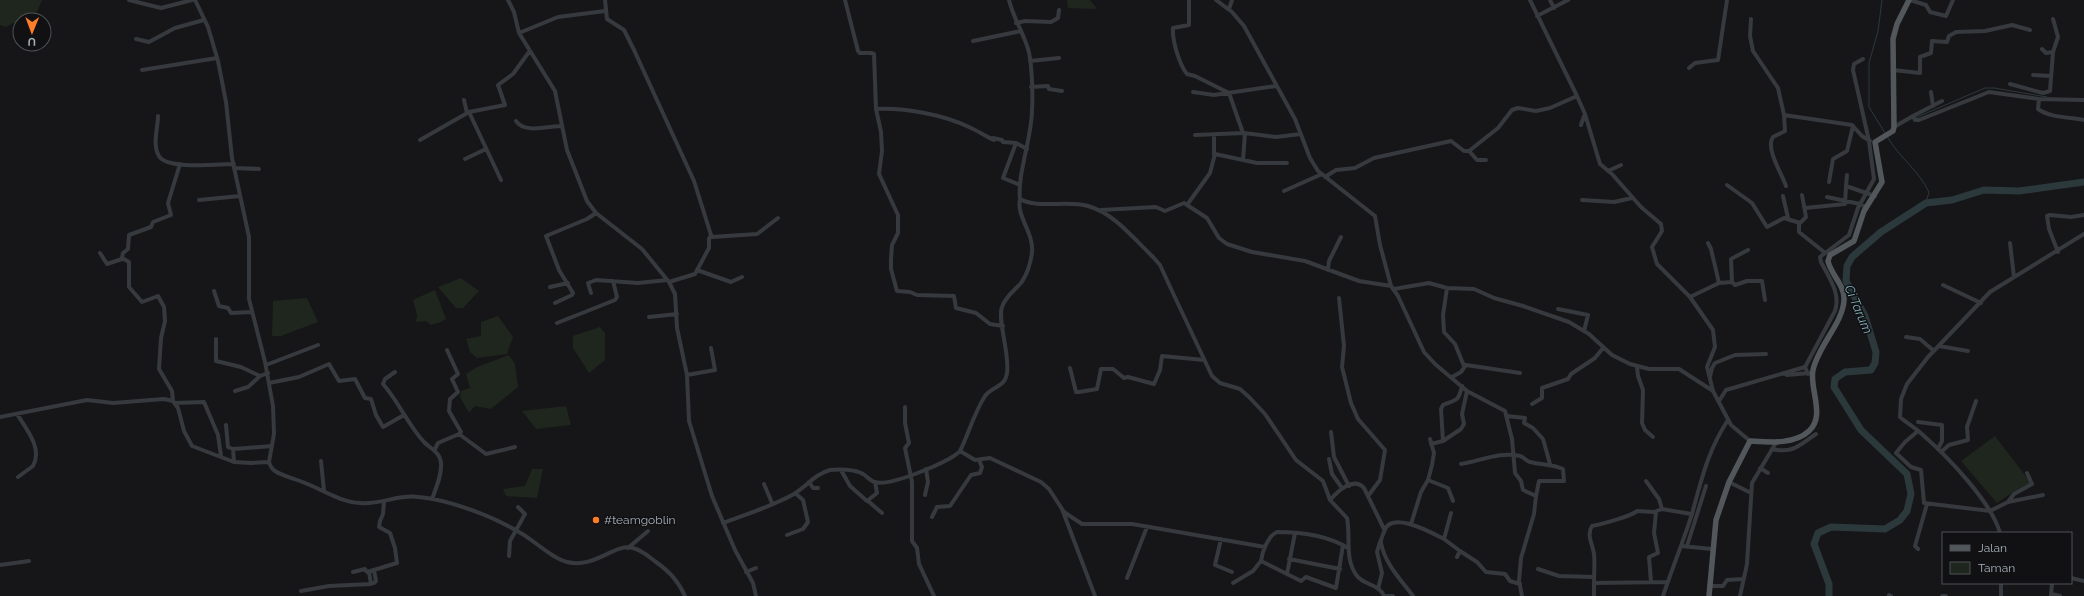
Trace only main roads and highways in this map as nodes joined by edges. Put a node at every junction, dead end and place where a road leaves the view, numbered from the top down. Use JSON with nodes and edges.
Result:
{"nodes":[{"id":1,"x":1910,"y":0,"type":"edge"},
{"id":2,"x":1709,"y":596,"type":"edge"}],
"edges":[{"from":1,"to":2,"type":"main road"}]}
